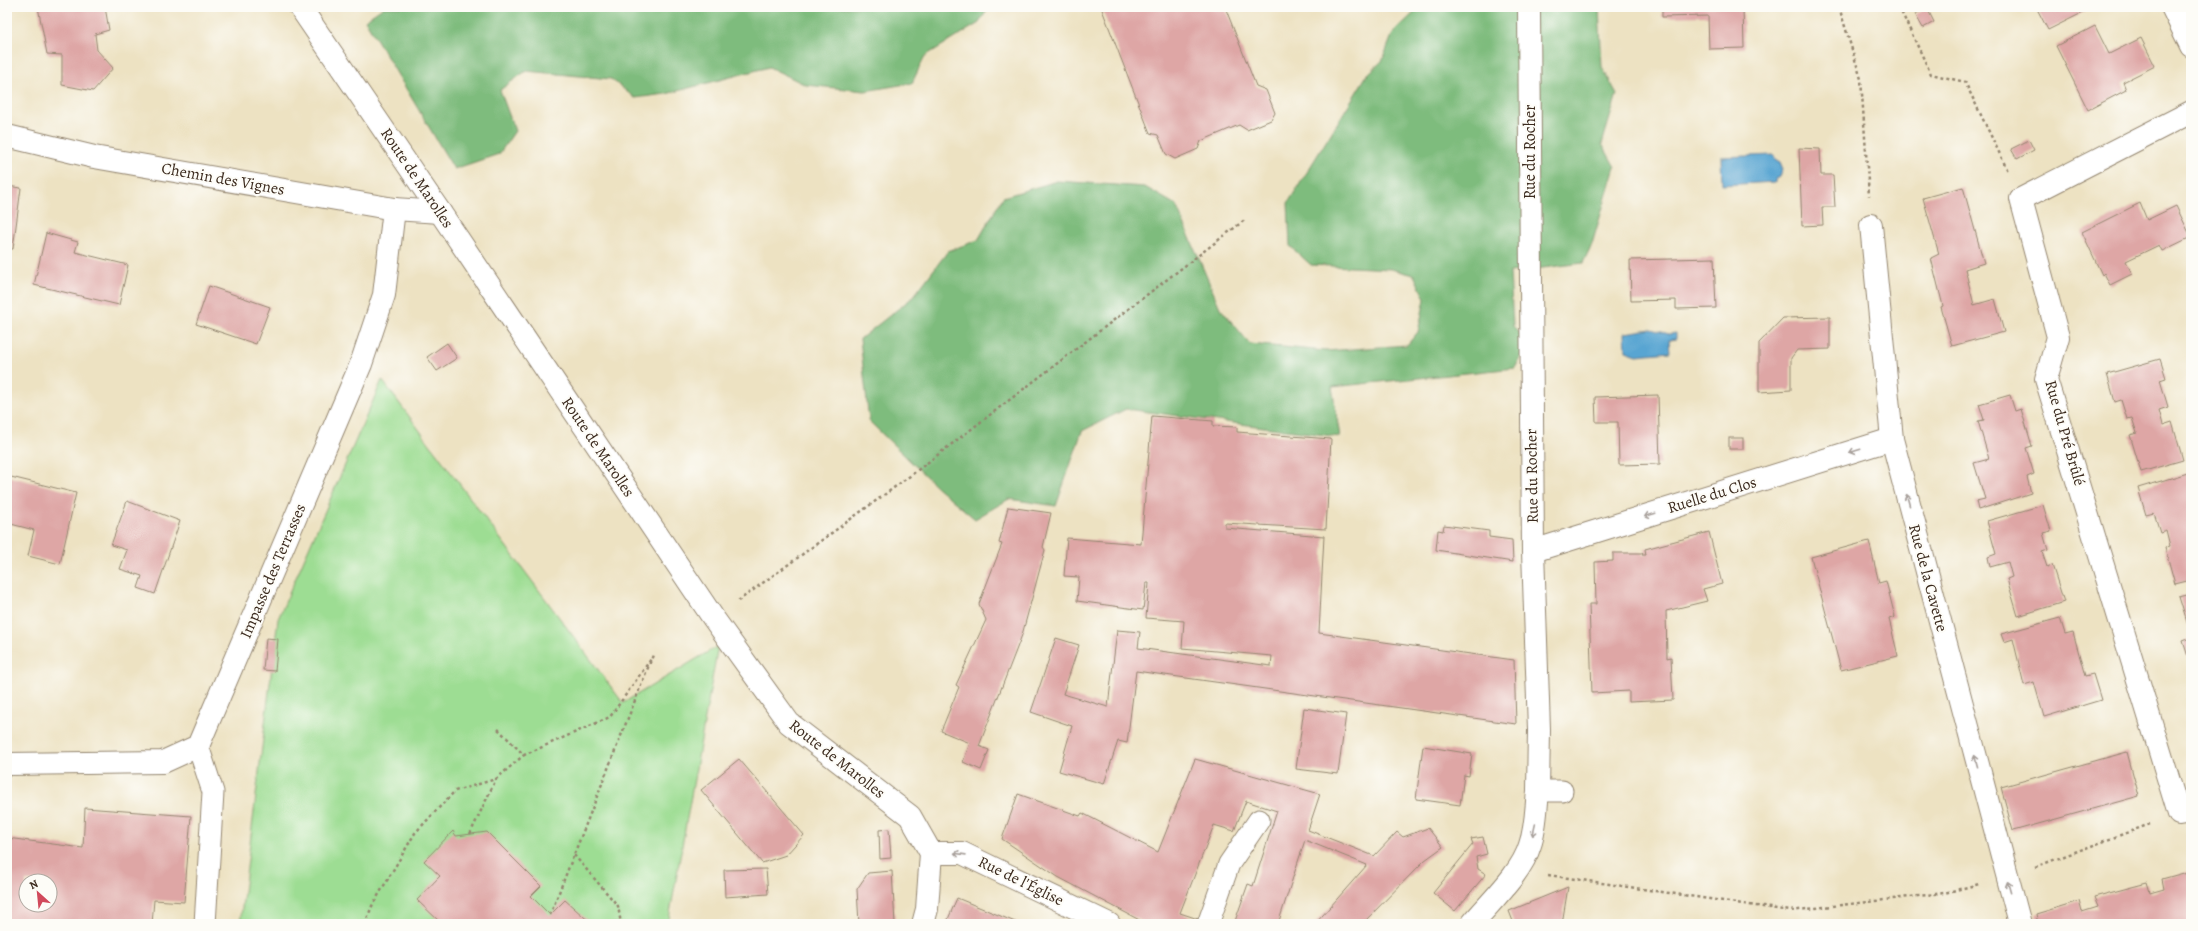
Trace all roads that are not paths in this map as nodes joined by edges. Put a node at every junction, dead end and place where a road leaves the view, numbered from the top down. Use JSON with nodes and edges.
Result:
{"nodes":[{"id":1,"x":300,"y":7,"type":"edge"},
{"id":2,"x":1529,"y":7,"type":"edge"},
{"id":3,"x":2172,"y":7,"type":"edge"},
{"id":4,"x":2191,"y":46,"type":"edge"},
{"id":5,"x":2191,"y":112,"type":"edge"},
{"id":6,"x":7,"y":136,"type":"edge"},
{"id":7,"x":394,"y":208,"type":"junction"},
{"id":8,"x":440,"y":212,"type":"junction"},
{"id":9,"x":1870,"y":225,"type":"road end"},
{"id":10,"x":1892,"y":439,"type":"junction"},
{"id":11,"x":1533,"y":551,"type":"junction"},
{"id":12,"x":198,"y":746,"type":"junction"},
{"id":13,"x":7,"y":764,"type":"edge"},
{"id":14,"x":1538,"y":791,"type":"junction"},
{"id":15,"x":1562,"y":791,"type":"dead end"},
{"id":16,"x":2185,"y":813,"type":"edge"},
{"id":17,"x":1259,"y":820,"type":"dead end"},
{"id":18,"x":930,"y":853,"type":"junction"},
{"id":19,"x":205,"y":924,"type":"edge"},
{"id":20,"x":923,"y":924,"type":"edge"},
{"id":21,"x":1109,"y":924,"type":"edge"},
{"id":22,"x":1208,"y":924,"type":"edge"},
{"id":23,"x":1472,"y":924,"type":"edge"},
{"id":24,"x":2020,"y":924,"type":"edge"}],
"edges":[{"from":1,"to":8,"type":"street","name":"Route de Marolles"},
{"from":2,"to":11,"type":"street","name":"Rue du Rocher"},
{"from":3,"to":4,"type":"street"},
{"from":5,"to":16,"type":"street","name":"Rue du Pré Brûlé"},
{"from":6,"to":7,"type":"street","name":"Chemin des Vignes"},
{"from":7,"to":8,"type":"street","name":"Chemin des Vignes"},
{"from":7,"to":12,"type":"street","name":"Impasse des Terrasses"},
{"from":8,"to":18,"type":"street","name":"Route de Marolles"},
{"from":9,"to":10,"type":"street","name":"Rue de la Cavette"},
{"from":10,"to":11,"type":"street","name":"Ruelle du Clos","one_way":true},
{"from":24,"to":10,"type":"street","name":"Rue de la Cavette","one_way":true},
{"from":11,"to":14,"type":"street","name":"Rue du Rocher"},
{"from":12,"to":13,"type":"street"},
{"from":12,"to":19,"type":"lane"},
{"from":14,"to":15,"type":"lane"},
{"from":14,"to":23,"type":"street","name":"Rue du Rocher","one_way":true},
{"from":17,"to":22,"type":"lane"},
{"from":18,"to":20,"type":"street"},
{"from":21,"to":18,"type":"street","name":"Rue de l'Église","one_way":true}]}
